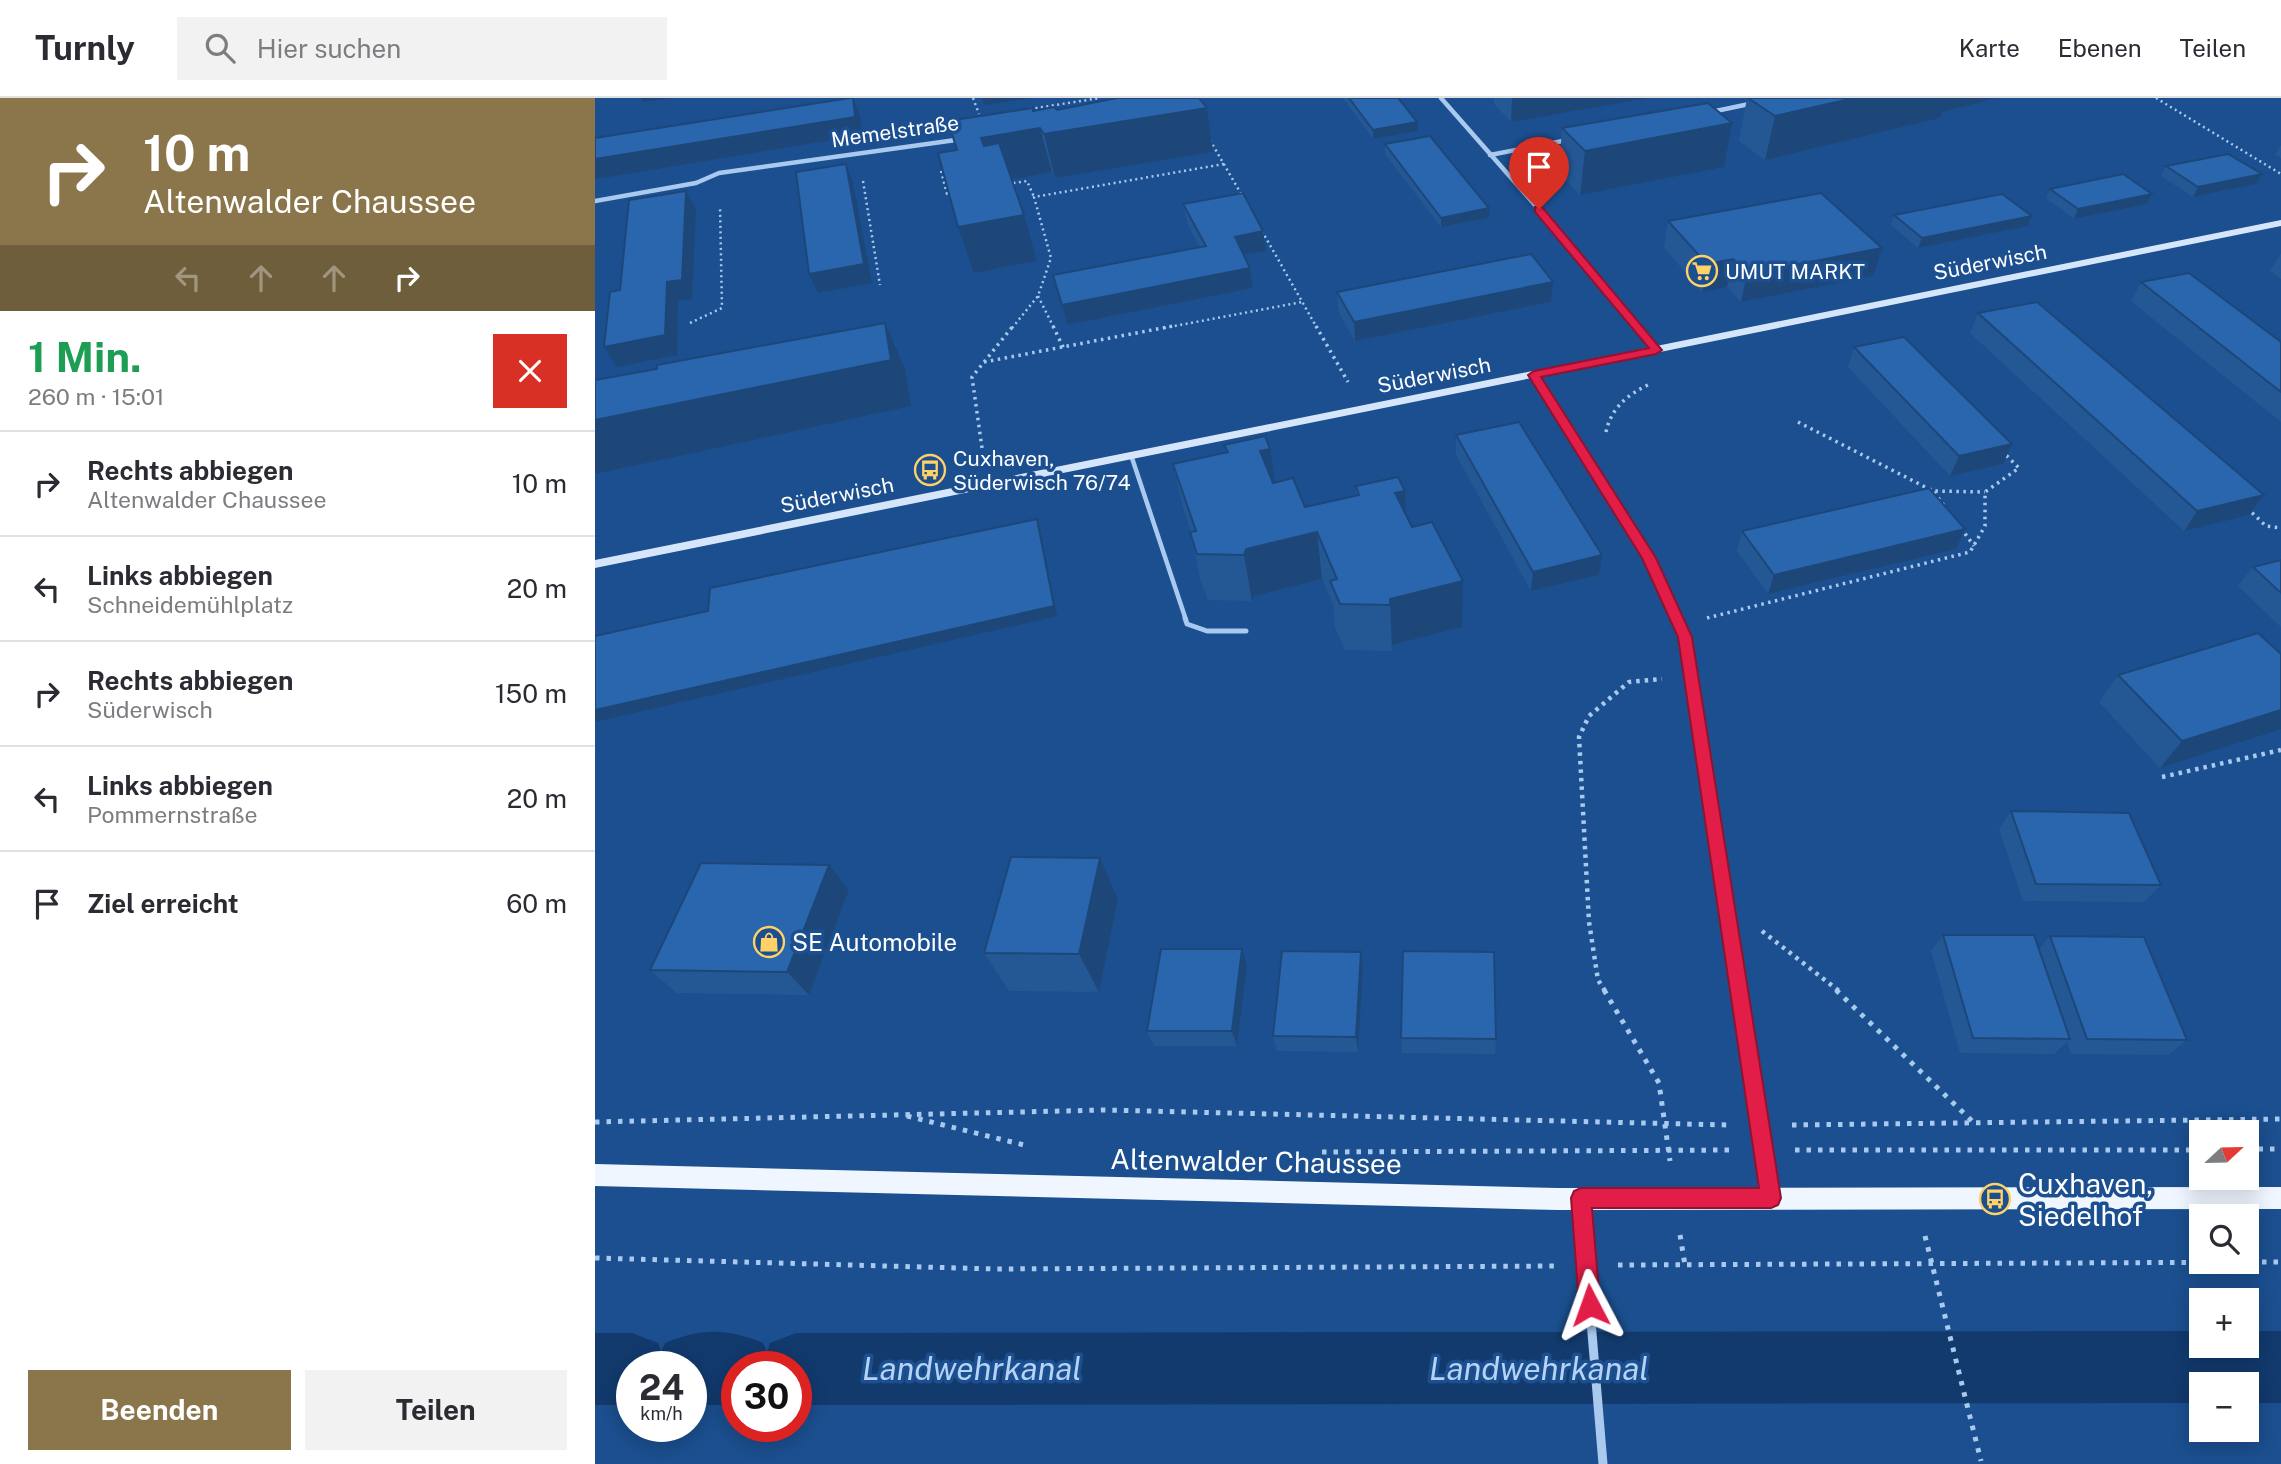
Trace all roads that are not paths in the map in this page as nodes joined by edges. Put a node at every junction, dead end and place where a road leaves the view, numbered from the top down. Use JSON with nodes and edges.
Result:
{"nodes":[{"id":1,"x":1441,"y":98,"type":"edge"},
{"id":2,"x":1763,"y":101,"type":"edge"},
{"id":3,"x":1703,"y":114,"type":"edge"},
{"id":4,"x":966,"y":138,"type":"edge"},
{"id":5,"x":1571,"y":140,"type":"edge"},
{"id":6,"x":1490,"y":155,"type":"junction"},
{"id":7,"x":595,"y":201,"type":"edge"},
{"id":8,"x":2281,"y":223,"type":"edge"},
{"id":9,"x":1656,"y":350,"type":"junction"},
{"id":10,"x":1534,"y":375,"type":"junction"},
{"id":11,"x":1131,"y":455,"type":"junction"},
{"id":12,"x":595,"y":564,"type":"edge"},
{"id":13,"x":1246,"y":631,"type":"dead end"},
{"id":14,"x":595,"y":1175,"type":"edge"},
{"id":15,"x":1581,"y":1198,"type":"junction"},
{"id":16,"x":1771,"y":1198,"type":"junction"},
{"id":17,"x":2281,"y":1198,"type":"edge"},
{"id":18,"x":1603,"y":1464,"type":"edge"}],
"edges":[{"from":1,"to":6,"type":"street"},
{"from":2,"to":3,"type":"street"},
{"from":4,"to":7,"type":"street","name":"Memelstraße"},
{"from":5,"to":6,"type":"street"},
{"from":6,"to":9,"type":"street"},
{"from":8,"to":9,"type":"street","name":"Süderwisch"},
{"from":9,"to":10,"type":"street","name":"Süderwisch"},
{"from":10,"to":11,"type":"street","name":"Süderwisch"},
{"from":10,"to":16,"type":"street"},
{"from":11,"to":12,"type":"street","name":"Süderwisch"},
{"from":11,"to":13,"type":"lane"},
{"from":14,"to":15,"type":"main road","name":"Altenwalder Chaussee"},
{"from":15,"to":16,"type":"main road","name":"Altenwalder Chaussee"},
{"from":15,"to":18,"type":"street"},
{"from":16,"to":17,"type":"main road","name":"Altenwalder Chaussee"}]}
